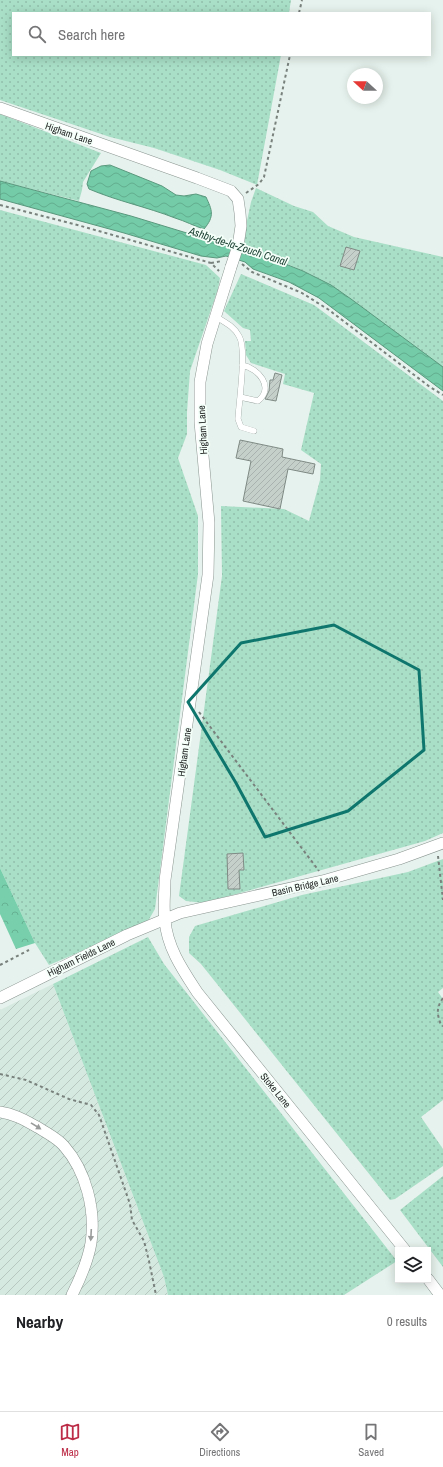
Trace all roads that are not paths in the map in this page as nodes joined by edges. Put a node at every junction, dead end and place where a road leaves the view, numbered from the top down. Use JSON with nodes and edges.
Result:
{"nodes":[{"id":1,"x":0,"y":108,"type":"edge"},
{"id":2,"x":215,"y":316,"type":"junction"},
{"id":3,"x":242,"y":364,"type":"junction"},
{"id":4,"x":240,"y":397,"type":"junction"},
{"id":5,"x":254,"y":430,"type":"dead end"},
{"id":6,"x":440,"y":845,"type":"edge"},
{"id":7,"x":164,"y":920,"type":"junction"},
{"id":8,"x":0,"y":998,"type":"edge"},
{"id":9,"x":0,"y":1112,"type":"edge"},
{"id":10,"x":403,"y":1247,"type":"edge"},
{"id":11,"x":431,"y":1283,"type":"edge"},
{"id":12,"x":72,"y":1295,"type":"edge"},
{"id":13,"x":440,"y":1295,"type":"edge"}],
"edges":[{"from":1,"to":2,"type":"street","name":"Higham Lane","bridge":true},
{"from":2,"to":3,"type":"lane"},
{"from":2,"to":7,"type":"street","name":"Higham Lane"},
{"from":3,"to":4,"type":"lane"},
{"from":3,"to":4,"type":"lane"},
{"from":4,"to":5,"type":"lane"},
{"from":6,"to":7,"type":"street","name":"Basin Bridge Lane"},
{"from":7,"to":8,"type":"street","name":"Higham Fields Lane"},
{"from":7,"to":10,"type":"street","name":"Stoke Lane"},
{"from":9,"to":12,"type":"street","one_way":true},
{"from":11,"to":13,"type":"street"}]}
